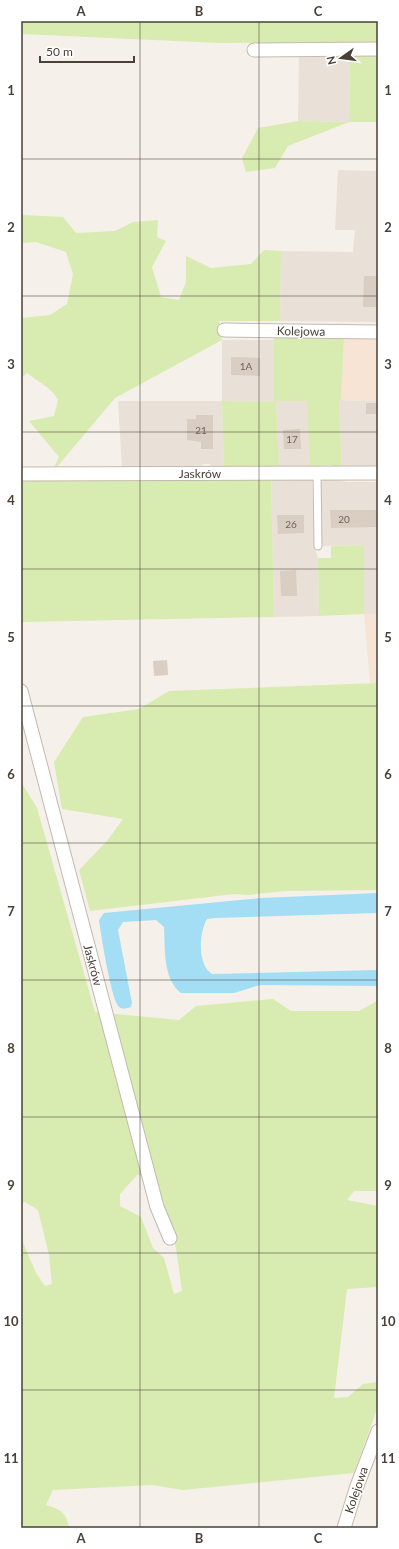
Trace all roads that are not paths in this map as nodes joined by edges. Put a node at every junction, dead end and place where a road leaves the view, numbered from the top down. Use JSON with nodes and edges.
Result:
{"nodes":[{"id":1,"x":378,"y":49,"type":"edge"},
{"id":2,"x":254,"y":50,"type":"dead end"},
{"id":3,"x":224,"y":330,"type":"dead end"},
{"id":4,"x":378,"y":332,"type":"edge"},
{"id":5,"x":317,"y":472,"type":"junction"},
{"id":6,"x":378,"y":473,"type":"edge"},
{"id":7,"x":21,"y":474,"type":"edge"},
{"id":8,"x":318,"y":546,"type":"dead end"},
{"id":9,"x":21,"y":691,"type":"edge"},
{"id":10,"x":170,"y":1238,"type":"dead end"},
{"id":11,"x":378,"y":1431,"type":"edge"},
{"id":12,"x":344,"y":1528,"type":"edge"}],
"edges":[{"from":1,"to":2,"type":"street"},
{"from":3,"to":4,"type":"street","name":"Kolejowa"},
{"from":5,"to":6,"type":"street","name":"Jaskrów"},
{"from":5,"to":7,"type":"street","name":"Jaskrów"},
{"from":5,"to":8,"type":"lane"},
{"from":9,"to":10,"type":"street","name":"Jaskrów"},
{"from":11,"to":12,"type":"street","name":"Kolejowa"}]}
